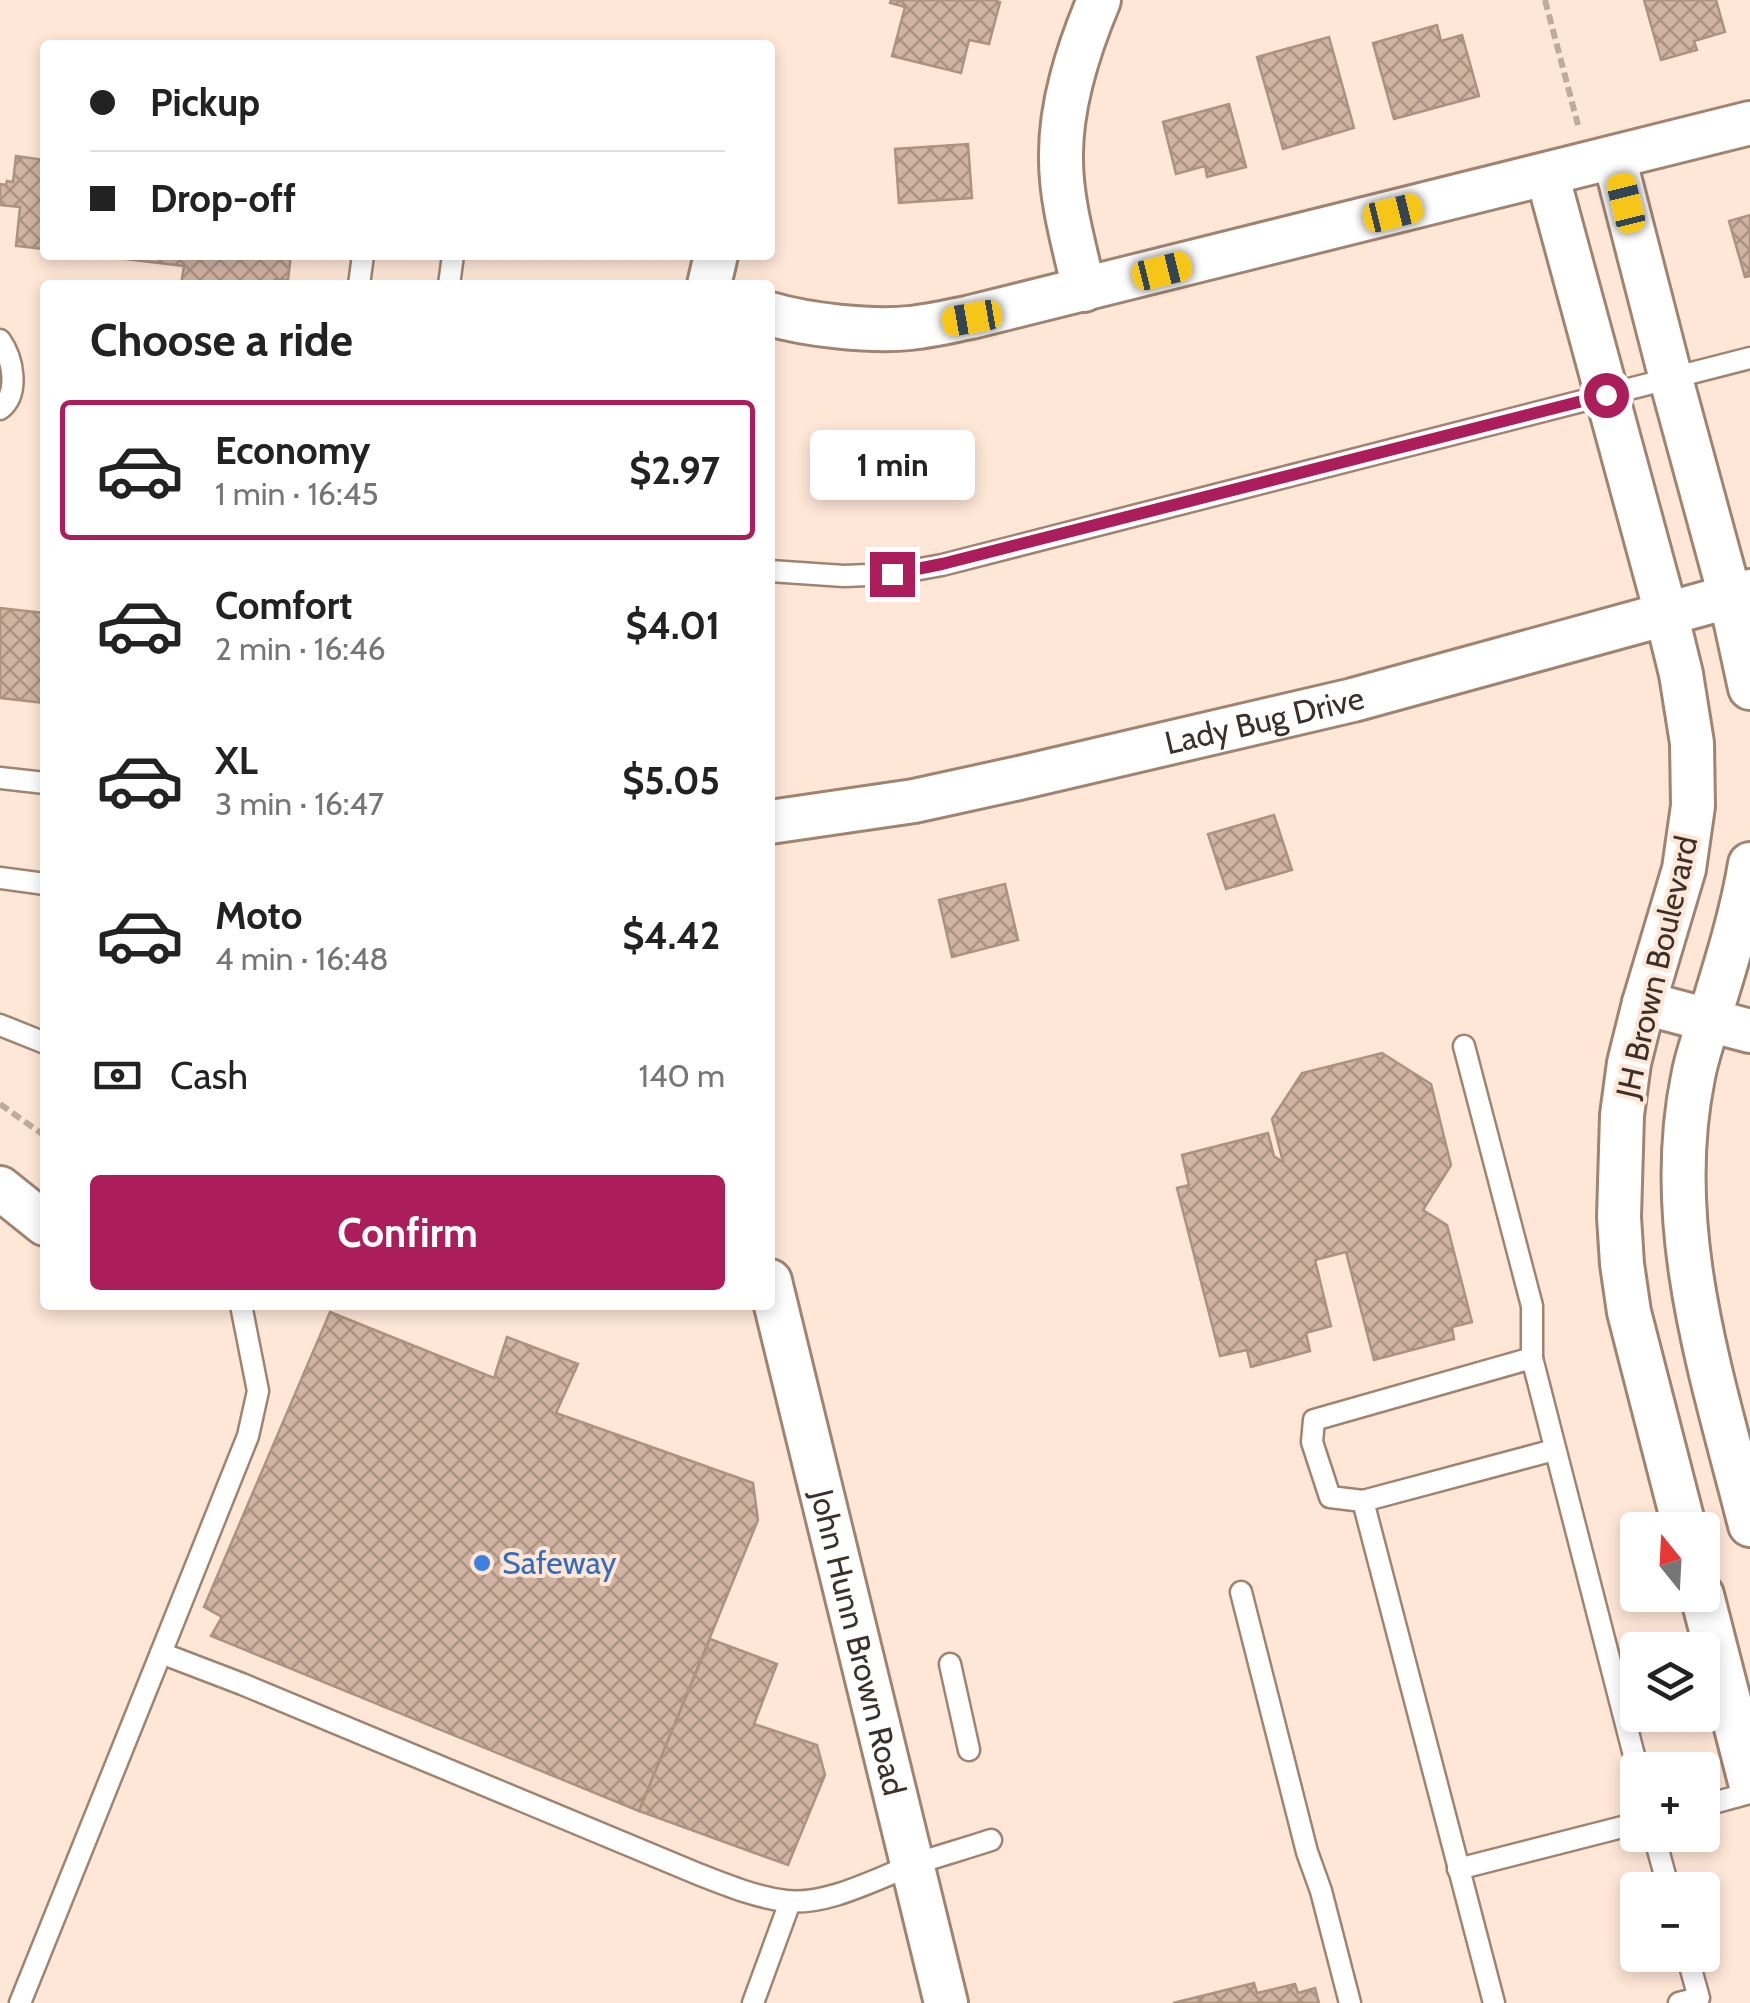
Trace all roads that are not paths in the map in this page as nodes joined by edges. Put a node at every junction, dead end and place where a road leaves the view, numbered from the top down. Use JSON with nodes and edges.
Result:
{"nodes":[{"id":1,"x":1098,"y":0,"type":"edge"},
{"id":2,"x":1750,"y":122,"type":"edge"},
{"id":3,"x":1614,"y":157,"type":"junction"},
{"id":4,"x":1546,"y":174,"type":"junction"},
{"id":5,"x":1084,"y":290,"type":"junction"},
{"id":6,"x":775,"y":316,"type":"edge"},
{"id":7,"x":0,"y":340,"type":"edge"},
{"id":8,"x":1750,"y":358,"type":"edge"},
{"id":9,"x":1670,"y":378,"type":"junction"},
{"id":10,"x":1606,"y":395,"type":"junction"},
{"id":11,"x":0,"y":409,"type":"edge"},
{"id":12,"x":775,"y":572,"type":"edge"},
{"id":13,"x":1740,"y":593,"type":"edge"},
{"id":14,"x":1666,"y":613,"type":"junction"},
{"id":15,"x":1750,"y":688,"type":"edge"},
{"id":16,"x":0,"y":778,"type":"edge"},
{"id":17,"x":40,"y":783,"type":"edge"},
{"id":18,"x":775,"y":821,"type":"edge"},
{"id":19,"x":1750,"y":864,"type":"edge"},
{"id":20,"x":0,"y":878,"type":"edge"},
{"id":21,"x":40,"y":883,"type":"edge"},
{"id":22,"x":1644,"y":1002,"type":"junction"},
{"id":23,"x":1709,"y":1021,"type":"junction"},
{"id":24,"x":0,"y":1025,"type":"edge"},
{"id":25,"x":1750,"y":1031,"type":"edge"},
{"id":26,"x":40,"y":1041,"type":"edge"},
{"id":27,"x":1464,"y":1046,"type":"dead end"},
{"id":28,"x":0,"y":1188,"type":"edge"},
{"id":29,"x":40,"y":1220,"type":"edge"},
{"id":30,"x":775,"y":1300,"type":"edge"},
{"id":31,"x":242,"y":1310,"type":"edge"},
{"id":32,"x":1532,"y":1358,"type":"junction"},
{"id":33,"x":1554,"y":1450,"type":"junction"},
{"id":34,"x":1363,"y":1500,"type":"junction"},
{"id":35,"x":1680,"y":1512,"type":"edge"},
{"id":36,"x":1750,"y":1525,"type":"edge"},
{"id":37,"x":1241,"y":1592,"type":"dead end"},
{"id":38,"x":1706,"y":1612,"type":"edge"},
{"id":39,"x":162,"y":1654,"type":"junction"},
{"id":40,"x":950,"y":1664,"type":"dead end"},
{"id":41,"x":969,"y":1750,"type":"dead end"},
{"id":42,"x":1633,"y":1752,"type":"edge"},
{"id":43,"x":1750,"y":1782,"type":"edge"},
{"id":44,"x":1750,"y":1793,"type":"edge"},
{"id":45,"x":1720,"y":1801,"type":"edge"},
{"id":46,"x":1620,"y":1828,"type":"edge"},
{"id":47,"x":991,"y":1840,"type":"dead end"},
{"id":48,"x":914,"y":1864,"type":"junction"},
{"id":49,"x":1458,"y":1869,"type":"junction"},
{"id":50,"x":790,"y":1902,"type":"junction"},
{"id":51,"x":1692,"y":1972,"type":"edge"},
{"id":52,"x":20,"y":2003,"type":"edge"},
{"id":53,"x":753,"y":2003,"type":"edge"},
{"id":54,"x":946,"y":2003,"type":"edge"},
{"id":55,"x":1350,"y":2003,"type":"edge"},
{"id":56,"x":1494,"y":2003,"type":"edge"},
{"id":57,"x":1679,"y":2003,"type":"edge"}],
"edges":[{"from":1,"to":5,"type":"street"},
{"from":2,"to":3,"type":"street"},
{"from":3,"to":4,"type":"street"},
{"from":3,"to":9,"type":"street"},
{"from":4,"to":5,"type":"street"},
{"from":4,"to":10,"type":"street","name":"JH Brown Boulevard"},
{"from":5,"to":6,"type":"street"},
{"from":7,"to":11,"type":"lane"},
{"from":8,"to":9,"type":"lane"},
{"from":9,"to":10,"type":"lane"},
{"from":9,"to":13,"type":"street"},
{"from":10,"to":12,"type":"lane"},
{"from":10,"to":14,"type":"street","name":"JH Brown Boulevard"},
{"from":13,"to":14,"type":"street","name":"Lady Bug Drive"},
{"from":13,"to":15,"type":"street"},
{"from":14,"to":18,"type":"street","name":"Lady Bug Drive"},
{"from":14,"to":22,"type":"street","name":"JH Brown Boulevard"},
{"from":16,"to":17,"type":"lane"},
{"from":19,"to":23,"type":"street","name":"JH Brown Boulevard"},
{"from":20,"to":21,"type":"lane"},
{"from":22,"to":23,"type":"street"},
{"from":22,"to":35,"type":"street","name":"JH Brown Boulevard"},
{"from":23,"to":25,"type":"street"},
{"from":23,"to":36,"type":"street","name":"JH Brown Boulevard"},
{"from":24,"to":26,"type":"lane"},
{"from":27,"to":32,"type":"lane"},
{"from":28,"to":29,"type":"street"},
{"from":30,"to":48,"type":"street","name":"John Hunn Brown Road"},
{"from":31,"to":39,"type":"lane"},
{"from":32,"to":33,"type":"lane"},
{"from":32,"to":34,"type":"lane"},
{"from":33,"to":34,"type":"lane"},
{"from":33,"to":42,"type":"lane"},
{"from":34,"to":49,"type":"lane"},
{"from":37,"to":55,"type":"lane"},
{"from":38,"to":43,"type":"street"},
{"from":39,"to":50,"type":"lane"},
{"from":39,"to":52,"type":"lane"},
{"from":40,"to":41,"type":"lane"},
{"from":44,"to":45,"type":"lane"},
{"from":46,"to":49,"type":"lane"},
{"from":47,"to":48,"type":"lane"},
{"from":48,"to":50,"type":"lane"},
{"from":48,"to":54,"type":"street","name":"John Hunn Brown Road"},
{"from":49,"to":56,"type":"lane"},
{"from":50,"to":53,"type":"lane"},
{"from":51,"to":57,"type":"lane"}]}
